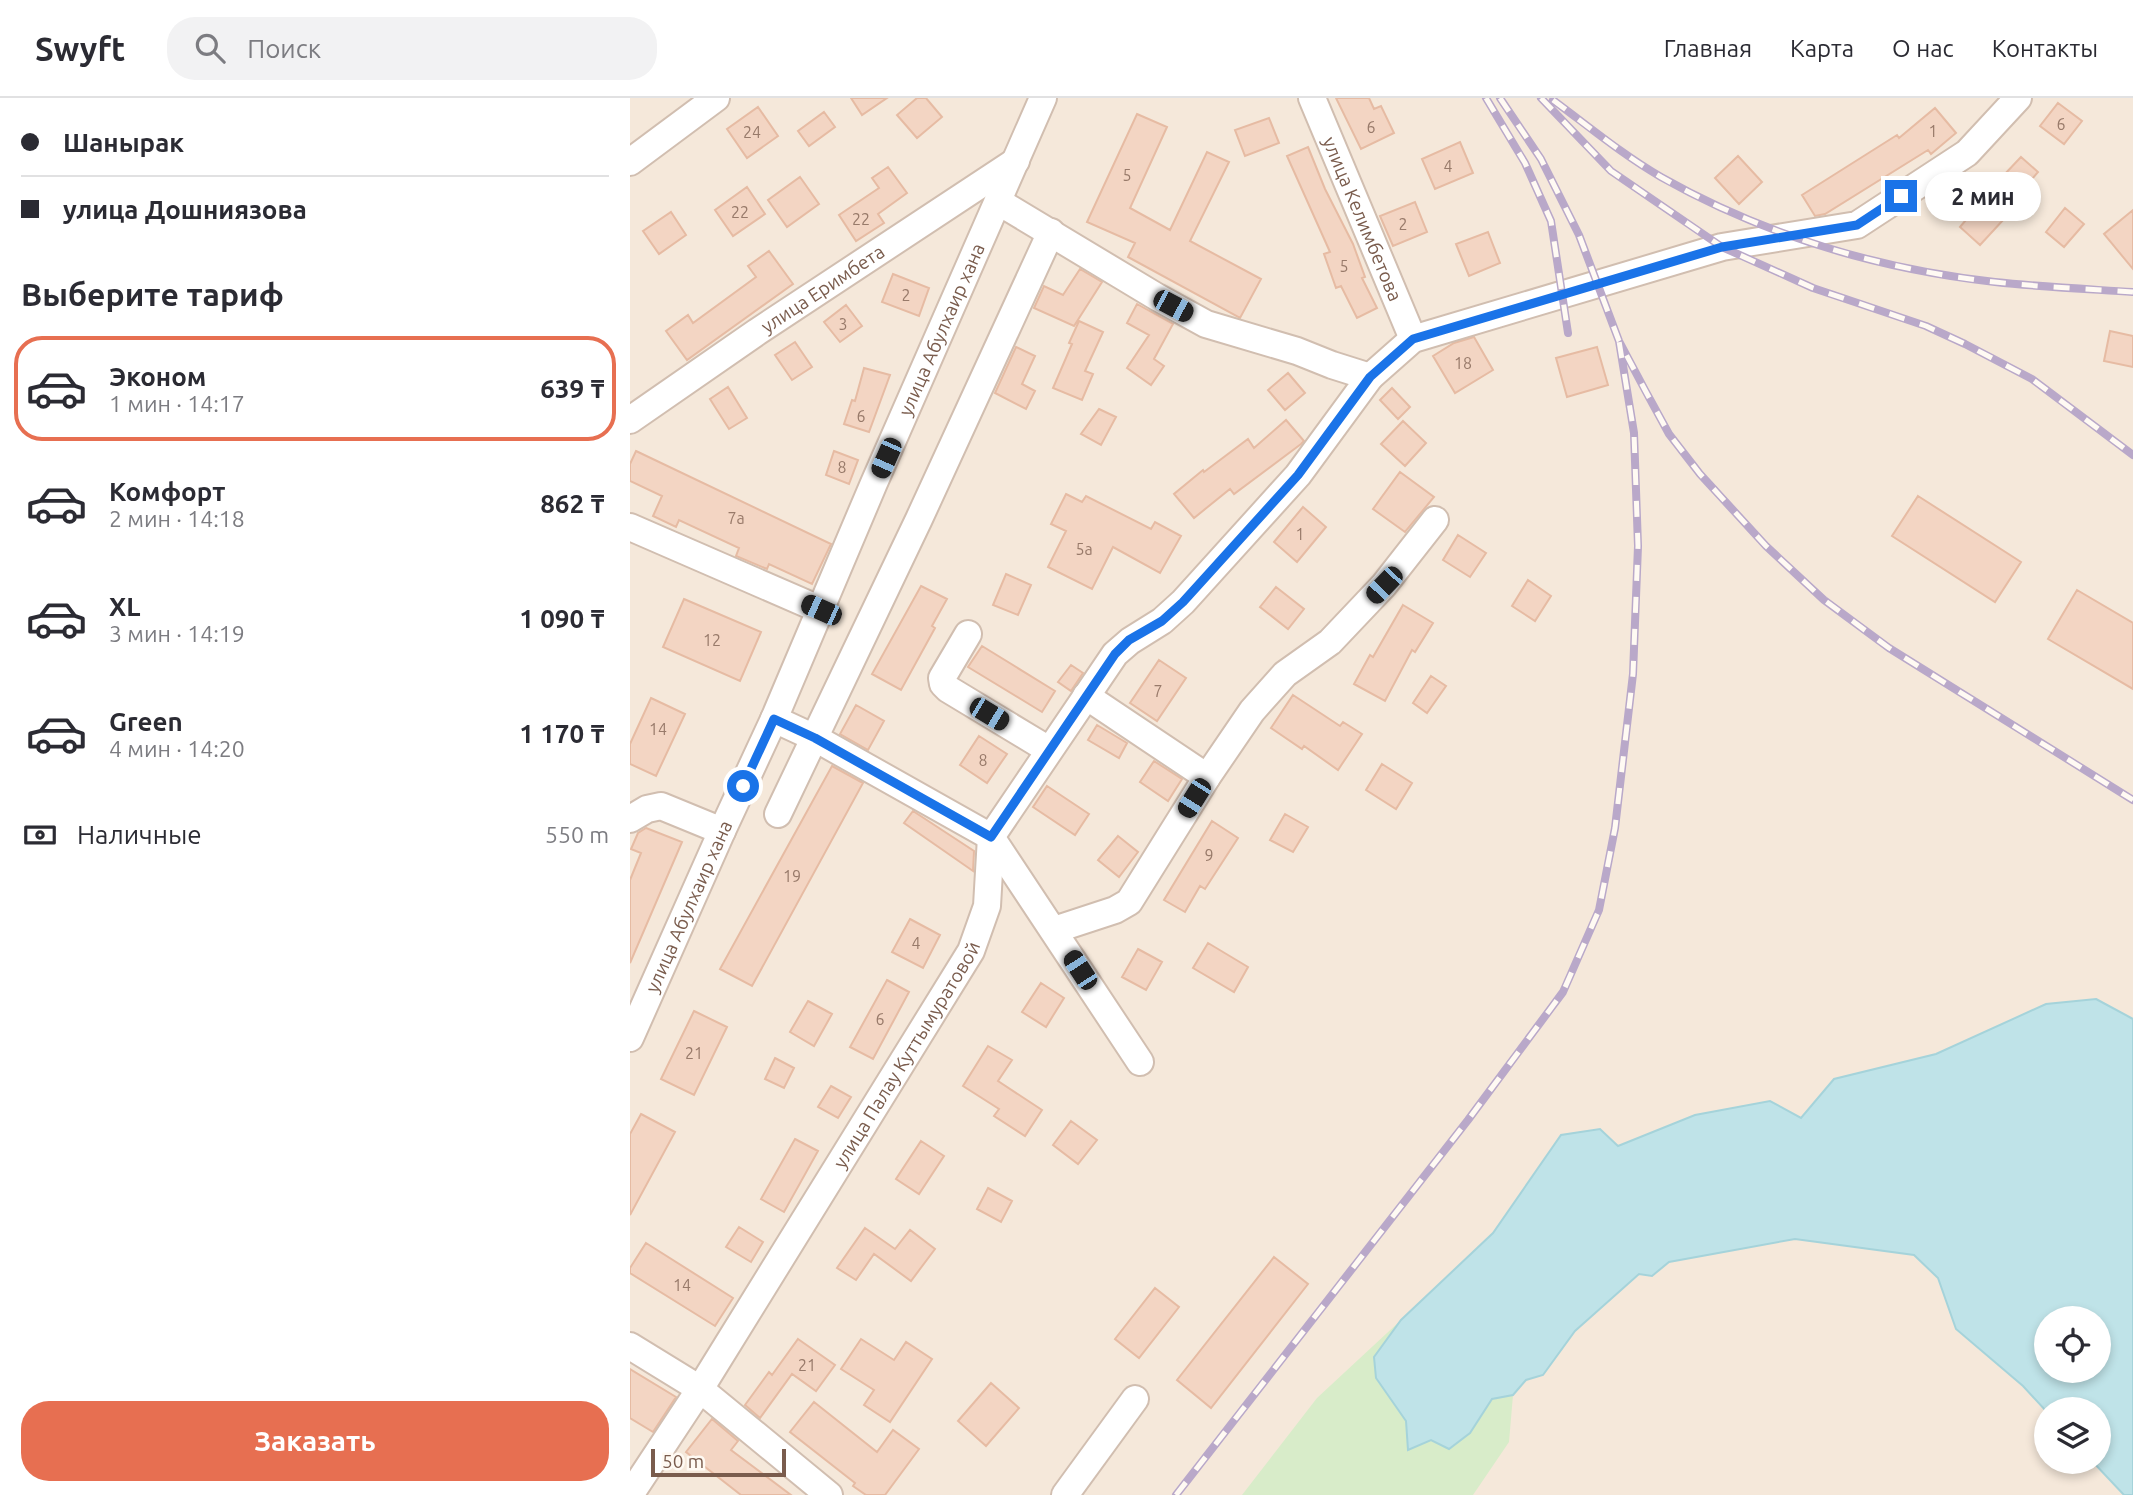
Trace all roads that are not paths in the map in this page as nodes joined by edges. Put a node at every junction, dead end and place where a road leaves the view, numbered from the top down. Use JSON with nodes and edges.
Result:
{"nodes":[{"id":1,"x":716,"y":98,"type":"edge"},
{"id":2,"x":1043,"y":98,"type":"edge"},
{"id":3,"x":1312,"y":98,"type":"edge"},
{"id":4,"x":2018,"y":98,"type":"edge"},
{"id":5,"x":1016,"y":161,"type":"junction"},
{"id":6,"x":630,"y":162,"type":"edge"},
{"id":7,"x":999,"y":202,"type":"junction"},
{"id":8,"x":1051,"y":232,"type":"junction"},
{"id":9,"x":1413,"y":339,"type":"junction"},
{"id":10,"x":1370,"y":377,"type":"junction"},
{"id":11,"x":630,"y":420,"type":"edge"},
{"id":12,"x":1435,"y":520,"type":"dead end"},
{"id":13,"x":630,"y":527,"type":"edge"},
{"id":14,"x":821,"y":610,"type":"junction"},
{"id":15,"x":968,"y":634,"type":"dead end"},
{"id":16,"x":1086,"y":696,"type":"junction"},
{"id":17,"x":774,"y":719,"type":"junction"},
{"id":18,"x":815,"y":738,"type":"junction"},
{"id":19,"x":1049,"y":750,"type":"junction"},
{"id":20,"x":1206,"y":777,"type":"junction"},
{"id":21,"x":778,"y":814,"type":"dead end"},
{"id":22,"x":630,"y":819,"type":"edge"},
{"id":23,"x":722,"y":831,"type":"junction"},
{"id":24,"x":991,"y":837,"type":"junction"},
{"id":25,"x":1054,"y":930,"type":"junction"},
{"id":26,"x":637,"y":1005,"type":"edge"},
{"id":27,"x":630,"y":1038,"type":"edge"},
{"id":28,"x":1140,"y":1062,"type":"dead end"},
{"id":29,"x":630,"y":1346,"type":"edge"},
{"id":30,"x":700,"y":1389,"type":"junction"},
{"id":31,"x":1135,"y":1399,"type":"dead end"},
{"id":32,"x":631,"y":1495,"type":"edge"},
{"id":33,"x":829,"y":1495,"type":"edge"},
{"id":34,"x":1065,"y":1495,"type":"edge"}],
"edges":[{"from":1,"to":6,"type":"street"},
{"from":2,"to":5,"type":"street","name":"улица Абулхаир хана"},
{"from":3,"to":9,"type":"street","name":"улица Келимбетова"},
{"from":4,"to":9,"type":"street"},
{"from":5,"to":7,"type":"street","name":"улица Абулхаир хана"},
{"from":5,"to":11,"type":"street","name":"улица Еримбета"},
{"from":7,"to":8,"type":"street"},
{"from":7,"to":14,"type":"street","name":"улица Абулхаир хана"},
{"from":8,"to":10,"type":"street"},
{"from":8,"to":18,"type":"street"},
{"from":9,"to":10,"type":"street"},
{"from":10,"to":16,"type":"street"},
{"from":12,"to":20,"type":"street"},
{"from":13,"to":14,"type":"street"},
{"from":14,"to":17,"type":"street","name":"улица Абулхаир хана"},
{"from":15,"to":19,"type":"street"},
{"from":16,"to":19,"type":"street"},
{"from":16,"to":20,"type":"street"},
{"from":17,"to":18,"type":"street"},
{"from":17,"to":23,"type":"street","name":"улица Абулхаир хана"},
{"from":18,"to":21,"type":"street"},
{"from":18,"to":24,"type":"street"},
{"from":19,"to":24,"type":"street"},
{"from":20,"to":25,"type":"street"},
{"from":22,"to":23,"type":"street"},
{"from":23,"to":26,"type":"street","name":"улица Абулхаир хана"},
{"from":24,"to":25,"type":"street"},
{"from":24,"to":30,"type":"street","name":"улица Палау Куттымуратовой"},
{"from":25,"to":28,"type":"street"},
{"from":26,"to":27,"type":"street","name":"улица Абулхаир хана"},
{"from":29,"to":30,"type":"street"},
{"from":30,"to":32,"type":"street","name":"улица Палау Куттымуратовой"},
{"from":30,"to":33,"type":"street"},
{"from":31,"to":34,"type":"street"}]}
